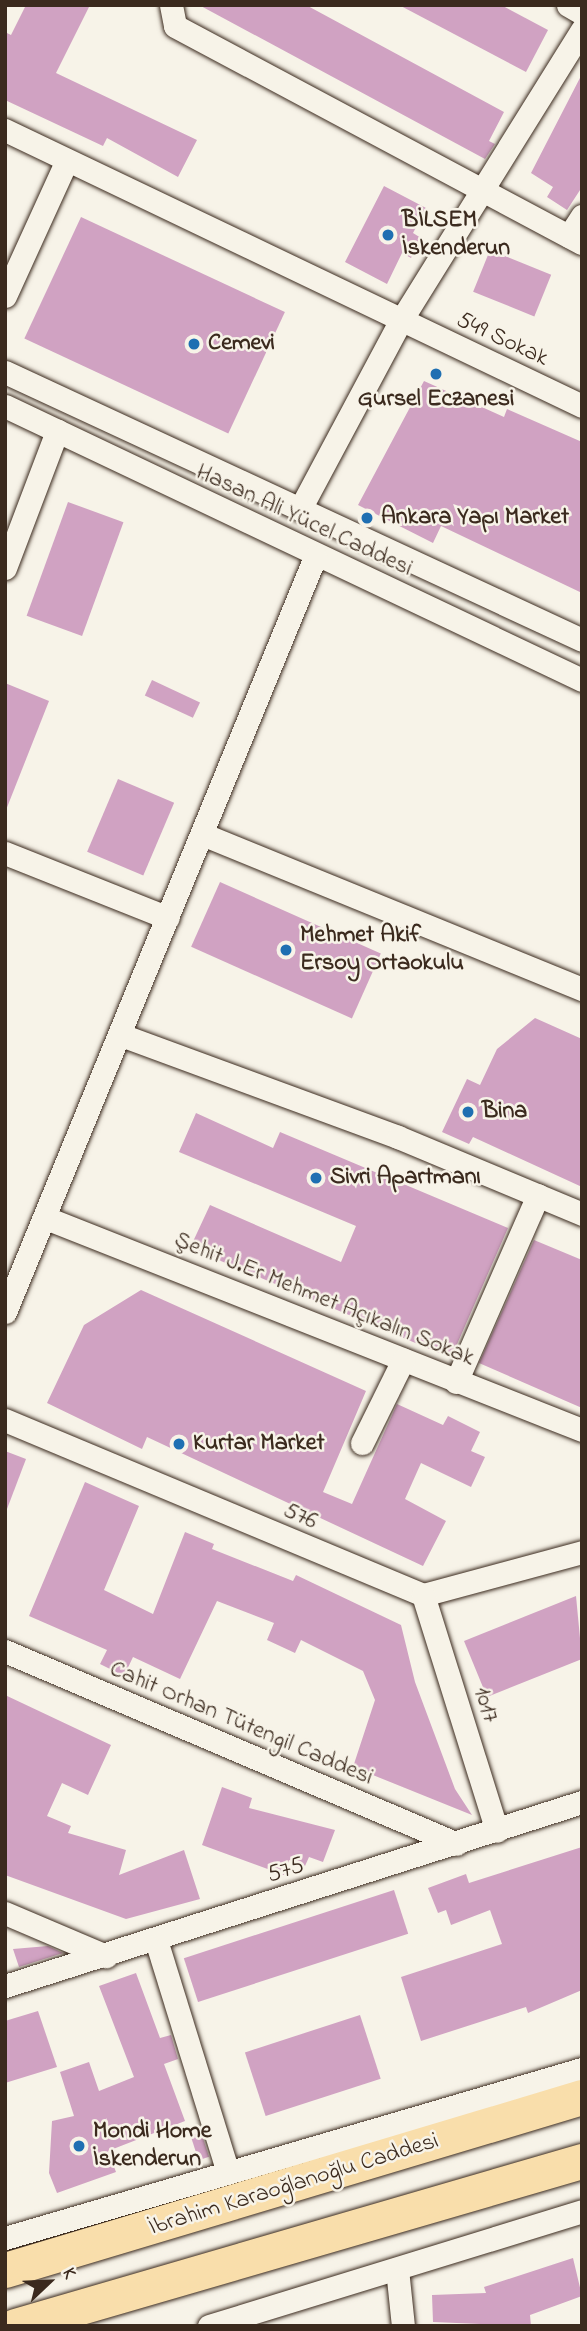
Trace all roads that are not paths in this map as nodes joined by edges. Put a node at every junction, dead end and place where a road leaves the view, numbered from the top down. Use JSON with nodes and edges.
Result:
{"nodes":[{"id":1,"x":171,"y":5,"type":"edge"},
{"id":2,"x":568,"y":5,"type":"edge"},
{"id":3,"x":582,"y":13,"type":"edge"},
{"id":4,"x":582,"y":30,"type":"edge"},
{"id":5,"x":5,"y":130,"type":"edge"},
{"id":6,"x":68,"y":160,"type":"junction"},
{"id":7,"x":486,"y":189,"type":"junction"},
{"id":8,"x":582,"y":216,"type":"edge"},
{"id":9,"x":576,"y":240,"type":"edge"},
{"id":10,"x":5,"y":296,"type":"edge"},
{"id":11,"x":400,"y":322,"type":"junction"},
{"id":12,"x":5,"y":372,"type":"edge"},
{"id":13,"x":5,"y":406,"type":"edge"},
{"id":14,"x":582,"y":406,"type":"edge"},
{"id":15,"x":57,"y":431,"type":"junction"},
{"id":16,"x":300,"y":509,"type":"junction"},
{"id":17,"x":315,"y":558,"type":"junction"},
{"id":18,"x":5,"y":568,"type":"edge"},
{"id":19,"x":582,"y":640,"type":"edge"},
{"id":20,"x":582,"y":680,"type":"edge"},
{"id":21,"x":202,"y":834,"type":"junction"},
{"id":22,"x":5,"y":853,"type":"edge"},
{"id":23,"x":168,"y":918,"type":"junction"},
{"id":24,"x":582,"y":989,"type":"edge"},
{"id":25,"x":121,"y":1035,"type":"junction"},
{"id":26,"x":538,"y":1195,"type":"junction"},
{"id":27,"x":582,"y":1214,"type":"edge"},
{"id":28,"x":46,"y":1218,"type":"junction"},
{"id":29,"x":5,"y":1312,"type":"edge"},
{"id":30,"x":402,"y":1360,"type":"junction"},
{"id":31,"x":456,"y":1382,"type":"junction"},
{"id":32,"x":5,"y":1420,"type":"edge"},
{"id":33,"x":582,"y":1430,"type":"edge"},
{"id":34,"x":362,"y":1443,"type":"dead end"},
{"id":35,"x":582,"y":1552,"type":"edge"},
{"id":36,"x":423,"y":1595,"type":"junction"},
{"id":37,"x":5,"y":1651,"type":"edge"},
{"id":38,"x":582,"y":1802,"type":"edge"},
{"id":39,"x":497,"y":1831,"type":"junction"},
{"id":40,"x":457,"y":1844,"type":"junction"},
{"id":41,"x":5,"y":1913,"type":"edge"},
{"id":42,"x":156,"y":1940,"type":"junction"},
{"id":43,"x":106,"y":1956,"type":"junction"},
{"id":44,"x":5,"y":1986,"type":"edge"},
{"id":45,"x":582,"y":2069,"type":"edge"},
{"id":46,"x":582,"y":2097,"type":"edge"},
{"id":47,"x":582,"y":2161,"type":"edge"},
{"id":48,"x":229,"y":2172,"type":"junction"},
{"id":49,"x":582,"y":2211,"type":"edge"},
{"id":50,"x":5,"y":2238,"type":"edge"},
{"id":51,"x":397,"y":2269,"type":"junction"},
{"id":52,"x":5,"y":2270,"type":"edge"},
{"id":53,"x":15,"y":2326,"type":"edge"},
{"id":54,"x":209,"y":2326,"type":"edge"},
{"id":55,"x":403,"y":2326,"type":"edge"}],
"edges":[{"from":1,"to":7,"type":"street"},
{"from":2,"to":3,"type":"street"},
{"from":4,"to":7,"type":"street"},
{"from":5,"to":6,"type":"street","name":"549 Sokak"},
{"from":6,"to":10,"type":"street"},
{"from":6,"to":11,"type":"street","name":"549 Sokak"},
{"from":7,"to":9,"type":"street"},
{"from":7,"to":11,"type":"street"},
{"from":8,"to":9,"type":"street"},
{"from":11,"to":14,"type":"street","name":"549 Sokak"},
{"from":11,"to":16,"type":"street"},
{"from":12,"to":16,"type":"street"},
{"from":13,"to":15,"type":"street","name":"Hasan Ali Yücel Caddesi"},
{"from":15,"to":17,"type":"street","name":"Hasan Ali Yücel Caddesi"},
{"from":15,"to":18,"type":"street"},
{"from":16,"to":19,"type":"street"},
{"from":17,"to":20,"type":"street","name":"Hasan Ali Yücel Caddesi"},
{"from":17,"to":21,"type":"street"},
{"from":21,"to":23,"type":"street"},
{"from":21,"to":24,"type":"street"},
{"from":22,"to":23,"type":"street"},
{"from":23,"to":25,"type":"street"},
{"from":25,"to":26,"type":"street"},
{"from":25,"to":28,"type":"street"},
{"from":26,"to":27,"type":"street"},
{"from":26,"to":31,"type":"street"},
{"from":28,"to":29,"type":"street"},
{"from":28,"to":30,"type":"street","name":"Şehit J.Er Mehmet Açıkalın Sokak"},
{"from":30,"to":31,"type":"street","name":"Şehit J.Er Mehmet Açıkalın Sokak"},
{"from":30,"to":34,"type":"street"},
{"from":31,"to":33,"type":"street","name":"Şehit J.Er Mehmet Açıkalın Sokak"},
{"from":32,"to":36,"type":"street","name":"576"},
{"from":35,"to":36,"type":"street"},
{"from":36,"to":39,"type":"street","name":"1017"},
{"from":37,"to":40,"type":"street","name":"Cahit Orhan Tütengil Caddesi"},
{"from":38,"to":39,"type":"street","name":"575"},
{"from":39,"to":40,"type":"street","name":"575"},
{"from":40,"to":42,"type":"street","name":"575"},
{"from":41,"to":43,"type":"street"},
{"from":42,"to":43,"type":"street","name":"575"},
{"from":42,"to":48,"type":"street"},
{"from":43,"to":44,"type":"street","name":"575"},
{"from":45,"to":48,"type":"street"},
{"from":46,"to":52,"type":"highway","name":"İbrahim Karaoğlanoğlu Caddesi"},
{"from":47,"to":53,"type":"highway"},
{"from":48,"to":50,"type":"street"},
{"from":49,"to":51,"type":"street"},
{"from":51,"to":54,"type":"street"},
{"from":51,"to":55,"type":"street"}]}
